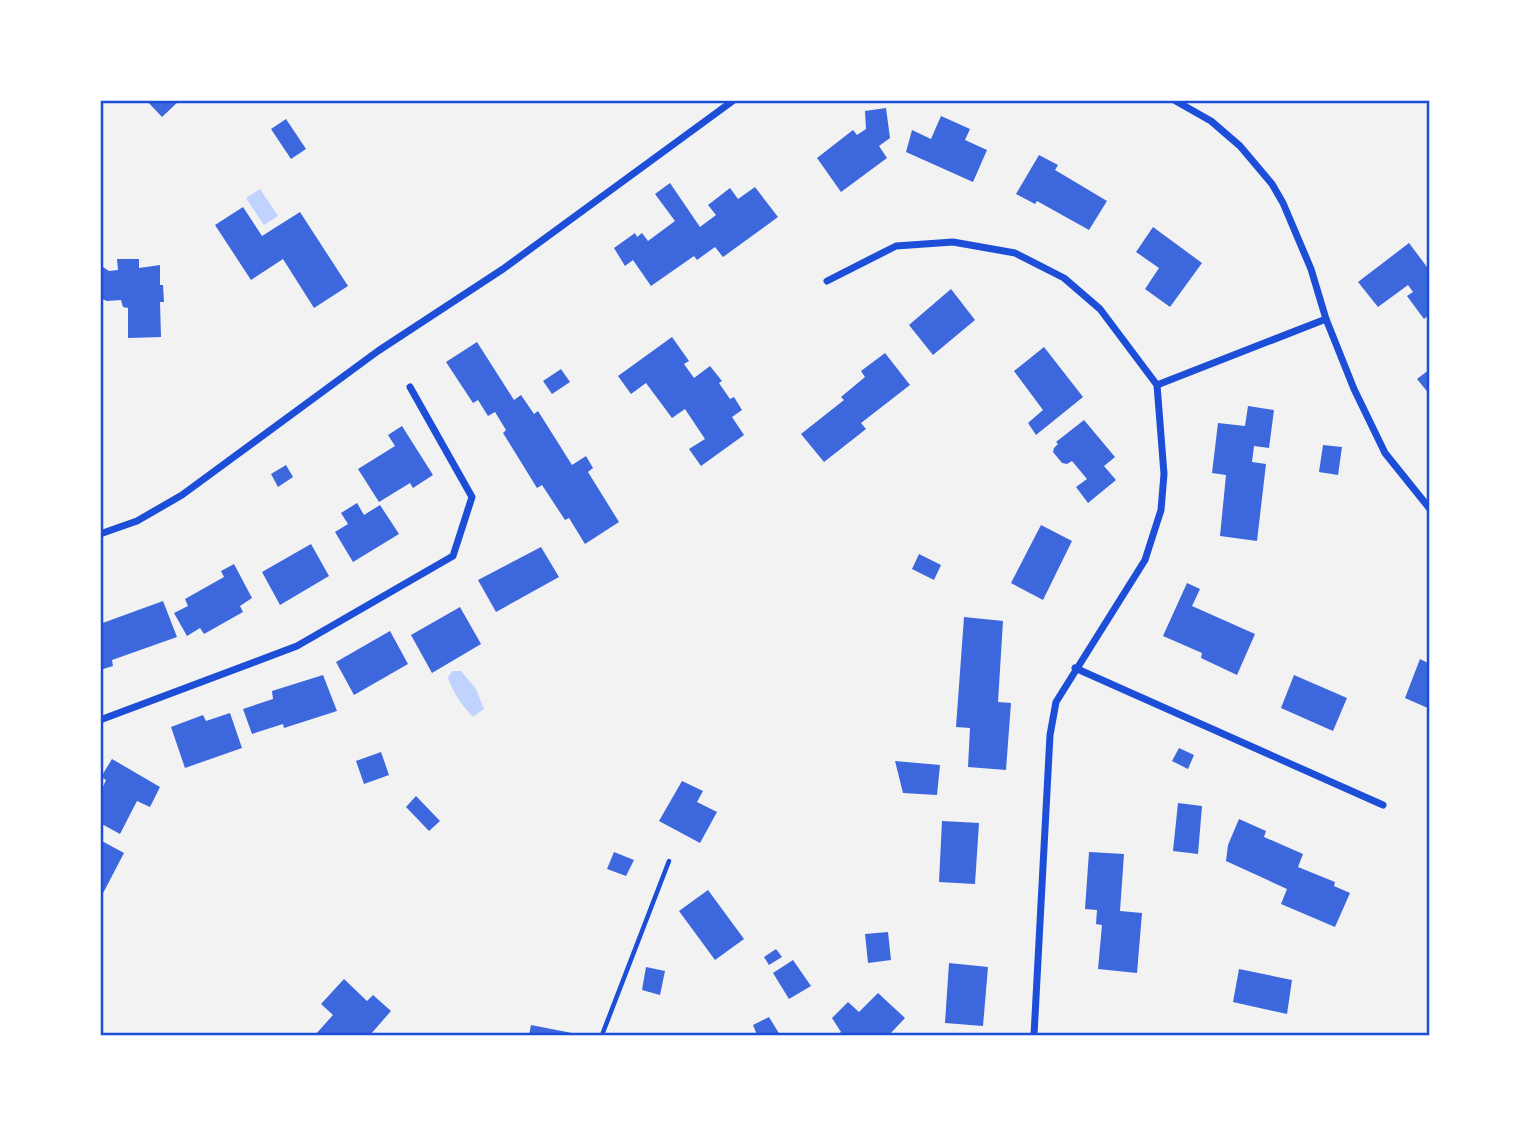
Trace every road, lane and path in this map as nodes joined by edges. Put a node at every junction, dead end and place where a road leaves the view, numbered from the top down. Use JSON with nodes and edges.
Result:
{"nodes":[{"id":1,"x":734,"y":100,"type":"edge"},
{"id":2,"x":1178,"y":102,"type":"edge"},
{"id":3,"x":827,"y":281,"type":"dead end"},
{"id":4,"x":1326,"y":319,"type":"junction"},
{"id":5,"x":1157,"y":385,"type":"junction"},
{"id":6,"x":410,"y":387,"type":"dead end"},
{"id":7,"x":1430,"y":509,"type":"edge"},
{"id":8,"x":100,"y":534,"type":"edge"},
{"id":9,"x":1076,"y":668,"type":"junction"},
{"id":10,"x":100,"y":720,"type":"edge"},
{"id":11,"x":1383,"y":805,"type":"dead end"},
{"id":12,"x":669,"y":861,"type":"dead end"},
{"id":13,"x":602,"y":1035,"type":"edge"},
{"id":14,"x":1034,"y":1035,"type":"edge"}],
"edges":[{"from":1,"to":8,"type":"street"},
{"from":2,"to":4,"type":"street"},
{"from":3,"to":5,"type":"street"},
{"from":4,"to":5,"type":"street"},
{"from":4,"to":7,"type":"street"},
{"from":5,"to":9,"type":"street"},
{"from":6,"to":10,"type":"street"},
{"from":9,"to":11,"type":"street"},
{"from":9,"to":14,"type":"street"},
{"from":12,"to":13,"type":"path"}]}
